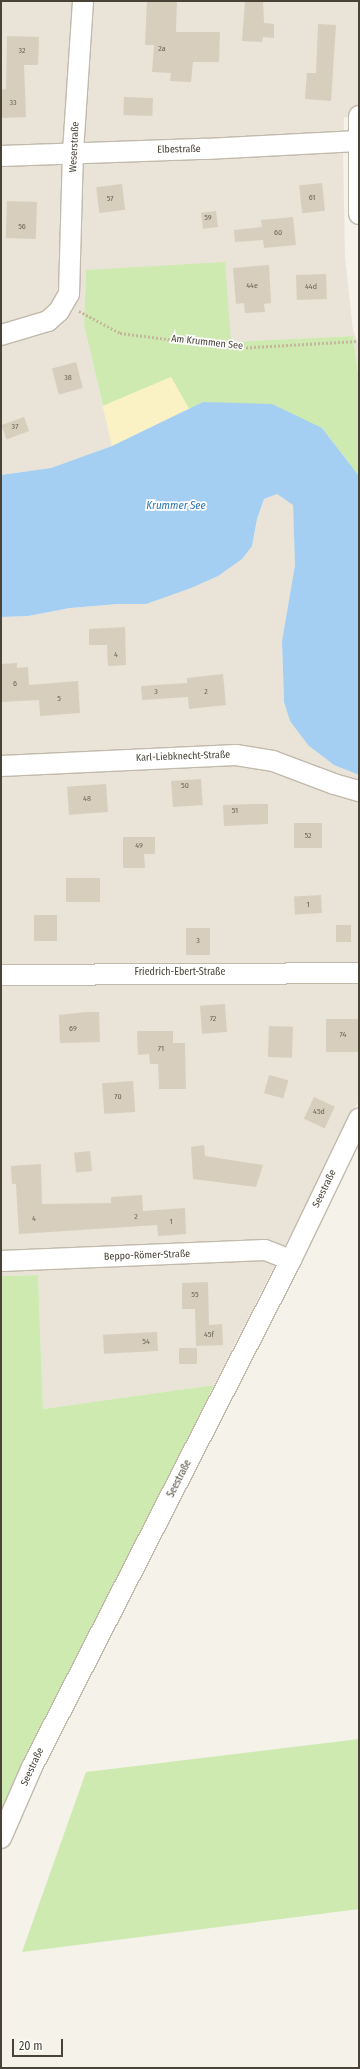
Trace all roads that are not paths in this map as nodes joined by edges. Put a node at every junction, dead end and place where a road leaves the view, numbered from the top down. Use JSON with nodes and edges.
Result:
{"nodes":[{"id":1,"x":83,"y":1,"type":"edge"},
{"id":2,"x":359,"y":116,"type":"edge"},
{"id":3,"x":358,"y":141,"type":"junction"},
{"id":4,"x":73,"y":152,"type":"junction"},
{"id":5,"x":1,"y":156,"type":"edge"},
{"id":6,"x":359,"y":214,"type":"edge"},
{"id":7,"x":1,"y":335,"type":"edge"},
{"id":8,"x":1,"y":766,"type":"edge"},
{"id":9,"x":359,"y":790,"type":"edge"},
{"id":10,"x":359,"y":973,"type":"edge"},
{"id":11,"x":1,"y":975,"type":"edge"},
{"id":12,"x":359,"y":1119,"type":"edge"},
{"id":13,"x":291,"y":1260,"type":"junction"},
{"id":14,"x":1,"y":1261,"type":"edge"},
{"id":15,"x":1,"y":1838,"type":"edge"}],
"edges":[{"from":1,"to":4,"type":"street","name":"Weserstraße"},
{"from":2,"to":3,"type":"street"},
{"from":3,"to":4,"type":"street","name":"Elbestraße"},
{"from":3,"to":6,"type":"street"},
{"from":4,"to":5,"type":"street","name":"Elbestraße"},
{"from":4,"to":7,"type":"street","name":"Weserstraße"},
{"from":8,"to":9,"type":"street","name":"Karl-Liebknecht-Straße"},
{"from":10,"to":11,"type":"street","name":"Friedrich-Ebert-Straße"},
{"from":12,"to":13,"type":"street","name":"Seestraße"},
{"from":13,"to":14,"type":"street","name":"Beppo-Römer-Straße"},
{"from":13,"to":15,"type":"street","name":"Seestraße"}]}
